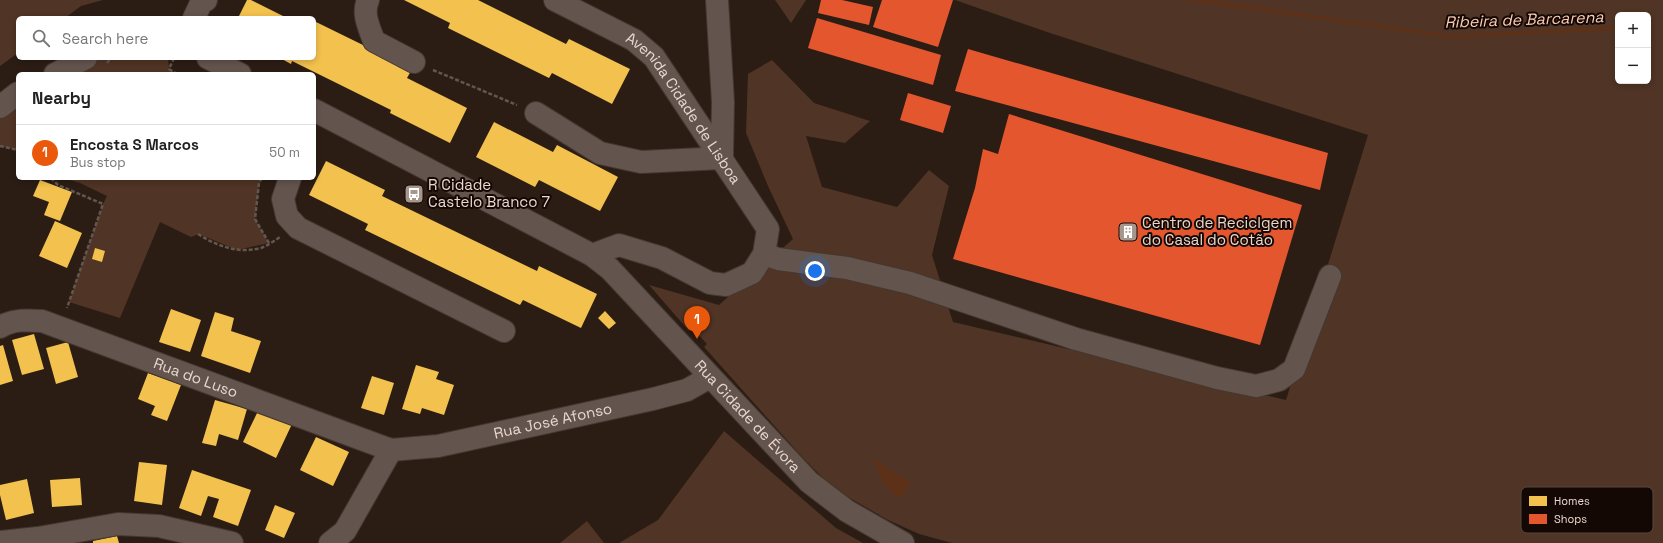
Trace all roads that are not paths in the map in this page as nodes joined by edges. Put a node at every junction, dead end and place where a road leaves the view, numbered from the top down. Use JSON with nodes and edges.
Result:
{"nodes":[{"id":1,"x":206,"y":0,"type":"edge"},
{"id":2,"x":368,"y":0,"type":"edge"},
{"id":3,"x":555,"y":0,"type":"edge"},
{"id":4,"x":717,"y":0,"type":"edge"},
{"id":5,"x":195,"y":16,"type":"edge"},
{"id":6,"x":82,"y":60,"type":"edge"},
{"id":7,"x":212,"y":60,"type":"edge"},
{"id":8,"x":414,"y":62,"type":"road end"},
{"id":9,"x":59,"y":72,"type":"edge"},
{"id":10,"x":236,"y":72,"type":"edge"},
{"id":11,"x":16,"y":95,"type":"edge"},
{"id":12,"x":0,"y":107,"type":"edge"},
{"id":13,"x":536,"y":113,"type":"road end"},
{"id":14,"x":316,"y":116,"type":"edge"},
{"id":15,"x":722,"y":158,"type":"junction"},
{"id":16,"x":289,"y":180,"type":"edge"},
{"id":17,"x":592,"y":255,"type":"junction"},
{"id":18,"x":771,"y":256,"type":"junction"},
{"id":19,"x":1330,"y":276,"type":"dead end"},
{"id":20,"x":0,"y":327,"type":"edge"},
{"id":21,"x":504,"y":330,"type":"dead end"},
{"id":22,"x":710,"y":377,"type":"junction"},
{"id":23,"x":391,"y":450,"type":"junction"},
{"id":24,"x":36,"y":540,"type":"edge"},
{"id":25,"x":0,"y":542,"type":"edge"},
{"id":26,"x":232,"y":543,"type":"edge"},
{"id":27,"x":330,"y":543,"type":"edge"},
{"id":28,"x":903,"y":543,"type":"edge"}],
"edges":[{"from":1,"to":5,"type":"street"},
{"from":2,"to":8,"type":"street"},
{"from":3,"to":15,"type":"street","name":"Avenida Cidade de Lisboa"},
{"from":4,"to":15,"type":"street"},
{"from":6,"to":9,"type":"street"},
{"from":7,"to":10,"type":"street"},
{"from":11,"to":12,"type":"street"},
{"from":13,"to":15,"type":"street"},
{"from":14,"to":17,"type":"street","name":"Rua Cidade de Évora"},
{"from":15,"to":18,"type":"street","name":"Avenida Cidade de Lisboa"},
{"from":16,"to":21,"type":"street"},
{"from":17,"to":18,"type":"street"},
{"from":17,"to":22,"type":"street","name":"Rua Cidade de Évora"},
{"from":18,"to":19,"type":"street"},
{"from":20,"to":23,"type":"street","name":"Rua do Luso"},
{"from":22,"to":23,"type":"street","name":"Rua José Afonso"},
{"from":22,"to":28,"type":"street","name":"Rua Cidade de Évora"},
{"from":23,"to":27,"type":"street"},
{"from":24,"to":25,"type":"street"},
{"from":24,"to":26,"type":"street"}]}
